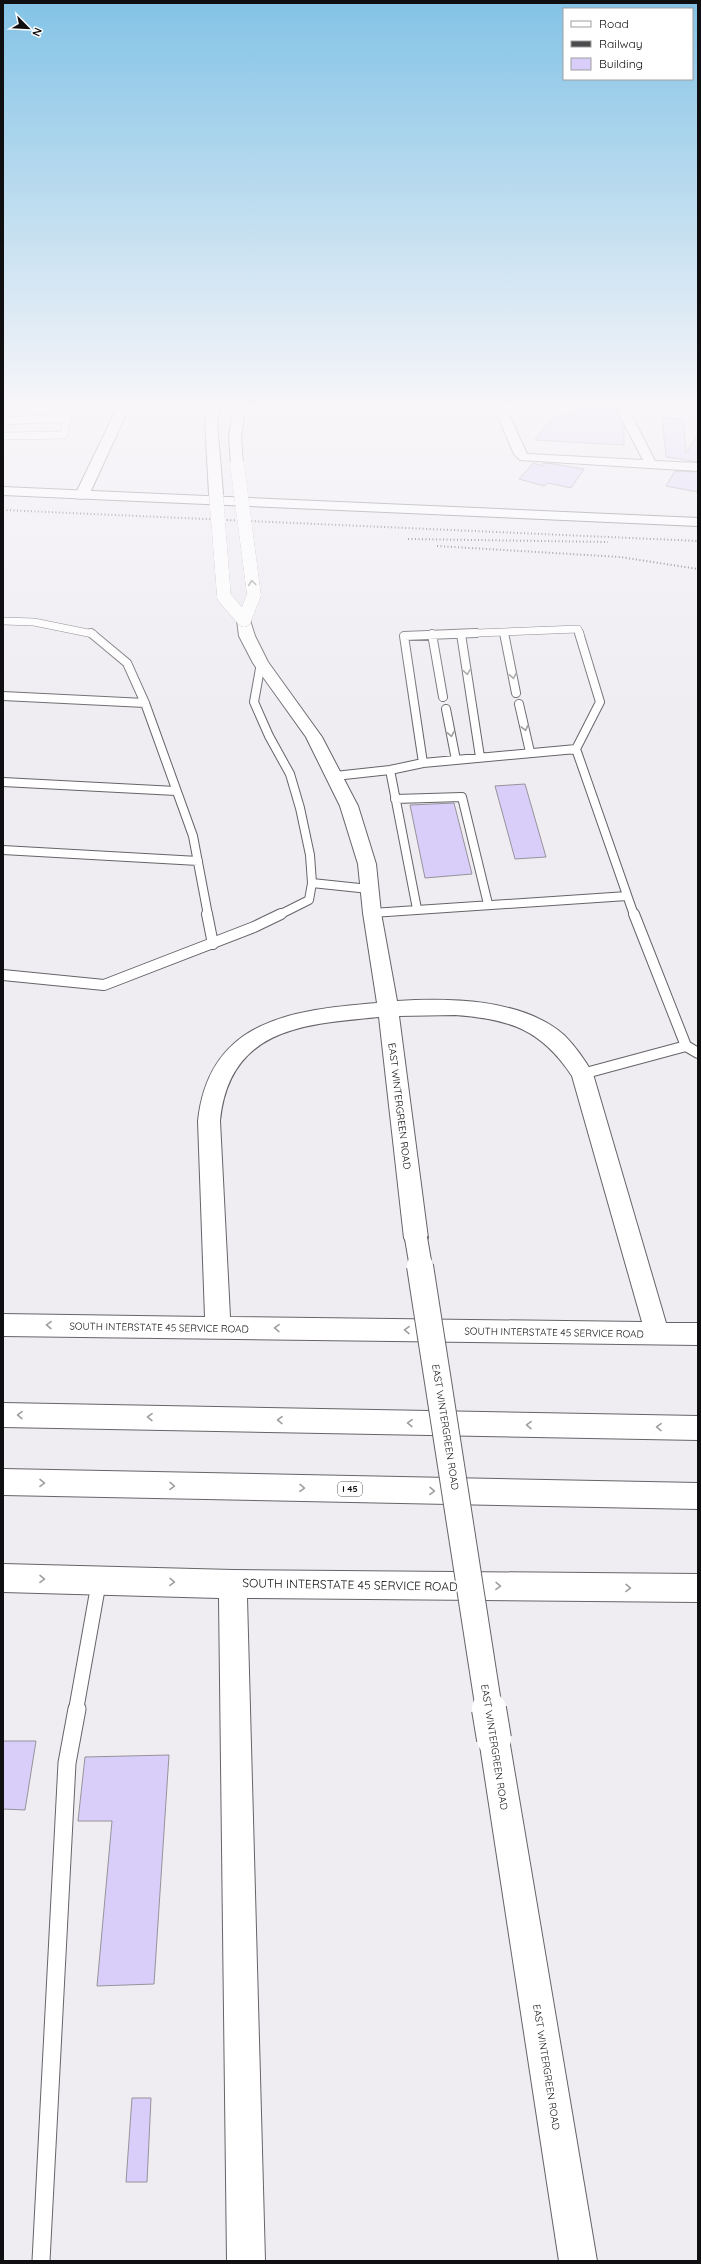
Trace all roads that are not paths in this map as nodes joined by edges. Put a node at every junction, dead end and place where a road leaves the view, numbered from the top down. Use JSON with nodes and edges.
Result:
{"nodes":[{"id":1,"x":217,"y":516,"type":"edge"},
{"id":2,"x":244,"y":516,"type":"edge"},
{"id":3,"x":553,"y":516,"type":"edge"},
{"id":4,"x":698,"y":522,"type":"edge"},
{"id":5,"x":244,"y":620,"type":"junction"},
{"id":6,"x":3,"y":621,"type":"edge"},
{"id":7,"x":504,"y":632,"type":"junction"},
{"id":8,"x":432,"y":634,"type":"junction"},
{"id":9,"x":461,"y":634,"type":"junction"},
{"id":10,"x":261,"y":663,"type":"junction"},
{"id":11,"x":516,"y":693,"type":"dead end"},
{"id":12,"x":3,"y":696,"type":"edge"},
{"id":13,"x":443,"y":697,"type":"dead end"},
{"id":14,"x":145,"y":703,"type":"junction"},
{"id":15,"x":519,"y":704,"type":"dead end"},
{"id":16,"x":446,"y":709,"type":"dead end"},
{"id":17,"x":576,"y":749,"type":"junction"},
{"id":18,"x":530,"y":752,"type":"junction"},
{"id":19,"x":480,"y":757,"type":"junction"},
{"id":20,"x":456,"y":760,"type":"junction"},
{"id":21,"x":423,"y":763,"type":"junction"},
{"id":22,"x":390,"y":770,"type":"junction"},
{"id":23,"x":335,"y":776,"type":"junction"},
{"id":24,"x":3,"y":782,"type":"edge"},
{"id":25,"x":176,"y":791,"type":"junction"},
{"id":26,"x":395,"y":799,"type":"junction"},
{"id":27,"x":3,"y":850,"type":"edge"},
{"id":28,"x":198,"y":861,"type":"junction"},
{"id":29,"x":312,"y":883,"type":"junction"},
{"id":30,"x":369,"y":888,"type":"junction"},
{"id":31,"x":627,"y":896,"type":"junction"},
{"id":32,"x":488,"y":904,"type":"junction"},
{"id":33,"x":417,"y":909,"type":"junction"},
{"id":34,"x":372,"y":913,"type":"junction"},
{"id":35,"x":213,"y":944,"type":"junction"},
{"id":36,"x":3,"y":975,"type":"edge"},
{"id":37,"x":388,"y":1010,"type":"junction"},
{"id":38,"x":686,"y":1046,"type":"junction"},
{"id":39,"x":698,"y":1053,"type":"edge"},
{"id":40,"x":582,"y":1074,"type":"junction"},
{"id":41,"x":3,"y":1325,"type":"edge"},
{"id":42,"x":218,"y":1327,"type":"junction"},
{"id":43,"x":657,"y":1333,"type":"junction"},
{"id":44,"x":698,"y":1334,"type":"edge"},
{"id":45,"x":3,"y":1415,"type":"edge"},
{"id":46,"x":698,"y":1428,"type":"edge"},
{"id":47,"x":3,"y":1482,"type":"edge"},
{"id":48,"x":698,"y":1496,"type":"edge"},
{"id":49,"x":3,"y":1578,"type":"edge"},
{"id":50,"x":99,"y":1580,"type":"junction"},
{"id":51,"x":233,"y":1584,"type":"junction"},
{"id":52,"x":698,"y":1588,"type":"edge"},
{"id":53,"x":41,"y":2261,"type":"edge"},
{"id":54,"x":246,"y":2261,"type":"edge"},
{"id":55,"x":578,"y":2261,"type":"edge"}],
"edges":[{"from":1,"to":5,"type":"main road","bridge":true},
{"from":5,"to":2,"type":"main road","one_way":true,"bridge":true},
{"from":3,"to":4,"type":"main road"},
{"from":5,"to":10,"type":"main road","name":"EAST WINTERGREEN ROAD"},
{"from":6,"to":14,"type":"lane"},
{"from":7,"to":9,"type":"lane"},
{"from":7,"to":11,"type":"lane","one_way":true},
{"from":7,"to":17,"type":"lane"},
{"from":8,"to":9,"type":"lane"},
{"from":8,"to":13,"type":"lane"},
{"from":8,"to":21,"type":"lane"},
{"from":9,"to":19,"type":"lane","one_way":true},
{"from":10,"to":23,"type":"main road","name":"EAST WINTERGREEN ROAD"},
{"from":10,"to":29,"type":"lane"},
{"from":12,"to":14,"type":"lane"},
{"from":14,"to":25,"type":"lane"},
{"from":15,"to":18,"type":"lane","one_way":true},
{"from":16,"to":20,"type":"lane","one_way":true},
{"from":17,"to":18,"type":"lane"},
{"from":17,"to":31,"type":"lane"},
{"from":18,"to":19,"type":"lane"},
{"from":19,"to":20,"type":"lane"},
{"from":20,"to":21,"type":"lane"},
{"from":21,"to":22,"type":"lane"},
{"from":22,"to":23,"type":"lane"},
{"from":22,"to":26,"type":"lane"},
{"from":23,"to":30,"type":"main road","name":"EAST WINTERGREEN ROAD"},
{"from":24,"to":25,"type":"lane"},
{"from":25,"to":28,"type":"lane"},
{"from":26,"to":32,"type":"lane"},
{"from":26,"to":33,"type":"lane"},
{"from":27,"to":28,"type":"lane"},
{"from":28,"to":35,"type":"lane"},
{"from":29,"to":30,"type":"lane"},
{"from":29,"to":35,"type":"lane"},
{"from":30,"to":34,"type":"main road","name":"EAST WINTERGREEN ROAD"},
{"from":31,"to":32,"type":"lane"},
{"from":31,"to":38,"type":"lane"},
{"from":32,"to":33,"type":"lane"},
{"from":33,"to":34,"type":"lane"},
{"from":34,"to":37,"type":"main road","name":"EAST WINTERGREEN ROAD"},
{"from":35,"to":36,"type":"lane"},
{"from":37,"to":40,"type":"main road"},
{"from":37,"to":42,"type":"main road"},
{"from":37,"to":55,"type":"main road","name":"EAST WINTERGREEN ROAD","bridge":true},
{"from":38,"to":39,"type":"lane"},
{"from":38,"to":40,"type":"lane"},
{"from":40,"to":43,"type":"main road"},
{"from":42,"to":41,"type":"main road","name":"SOUTH INTERSTATE 45 SERVICE ROAD","one_way":true},
{"from":43,"to":42,"type":"main road","name":"SOUTH INTERSTATE 45 SERVICE ROAD","one_way":true},
{"from":43,"to":44,"type":"main road","name":"SOUTH INTERSTATE 45 SERVICE ROAD"},
{"from":46,"to":45,"type":"main road","one_way":true},
{"from":47,"to":48,"type":"main road","number":"I 45","one_way":true},
{"from":49,"to":50,"type":"main road","name":"SOUTH INTERSTATE 45 SERVICE ROAD","one_way":true},
{"from":50,"to":51,"type":"main road","name":"SOUTH INTERSTATE 45 SERVICE ROAD","one_way":true},
{"from":50,"to":53,"type":"lane"},
{"from":51,"to":52,"type":"main road","name":"SOUTH INTERSTATE 45 SERVICE ROAD","one_way":true},
{"from":51,"to":54,"type":"main road"}]}
